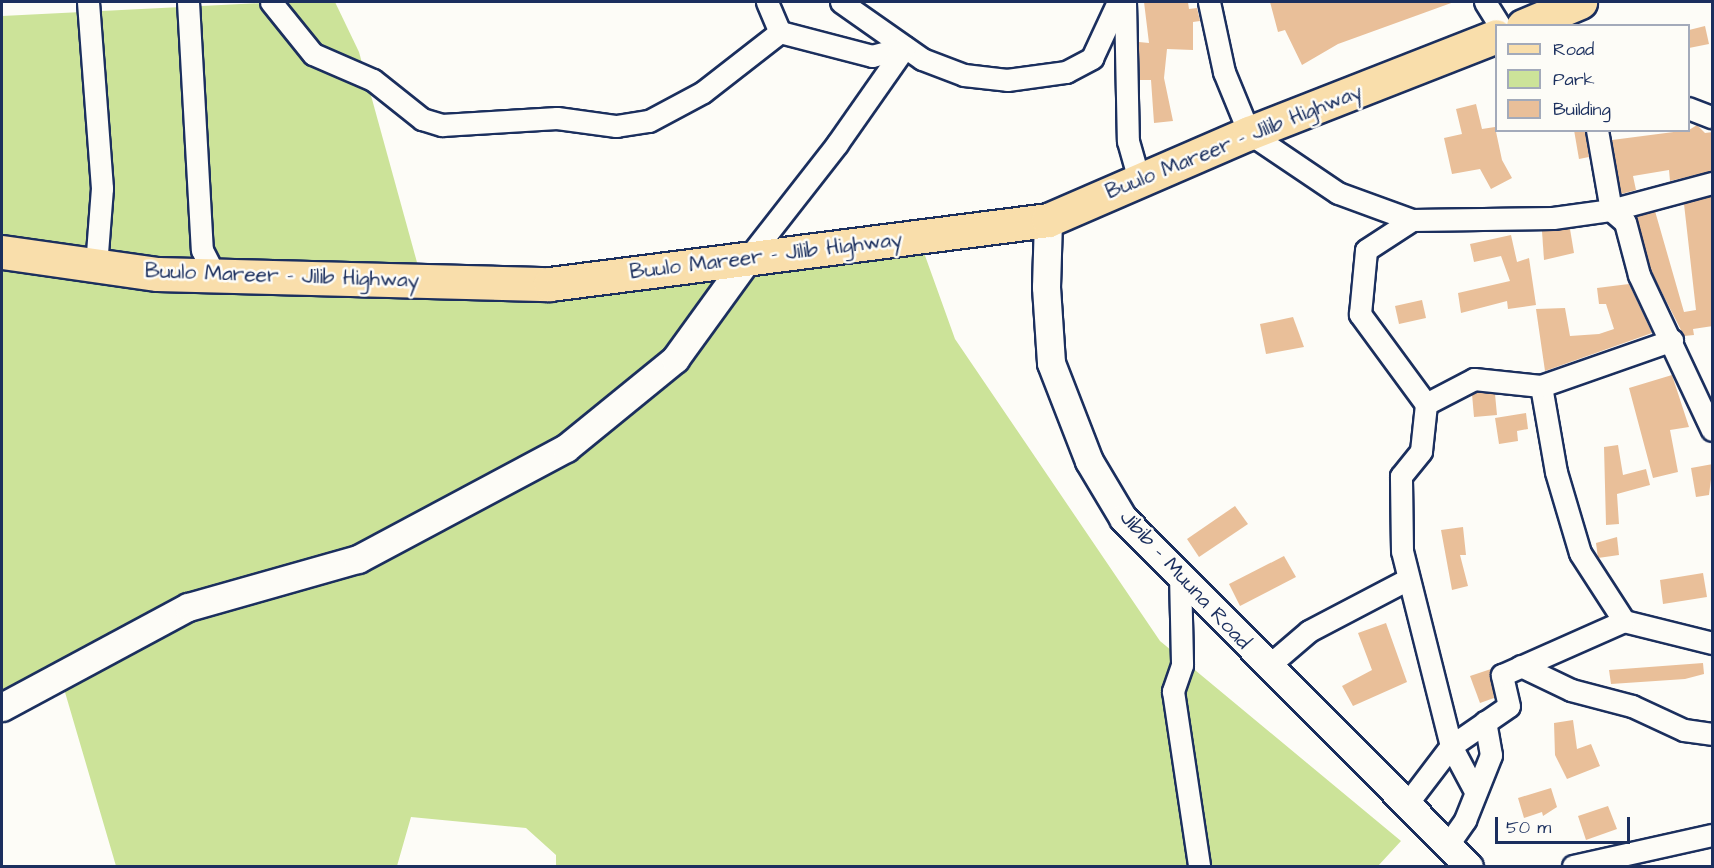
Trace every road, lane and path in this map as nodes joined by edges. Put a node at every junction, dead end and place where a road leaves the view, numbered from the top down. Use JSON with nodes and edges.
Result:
{"nodes":[{"id":1,"x":88,"y":2,"type":"edge"},
{"id":2,"x":188,"y":2,"type":"edge"},
{"id":3,"x":272,"y":2,"type":"edge"},
{"id":4,"x":767,"y":2,"type":"edge"},
{"id":5,"x":841,"y":2,"type":"edge"},
{"id":6,"x":1118,"y":2,"type":"edge"},
{"id":7,"x":1125,"y":2,"type":"edge"},
{"id":8,"x":1209,"y":2,"type":"edge"},
{"id":9,"x":1485,"y":2,"type":"edge"},
{"id":10,"x":1580,"y":2,"type":"edge"},
{"id":11,"x":1499,"y":24,"type":"edge"},
{"id":12,"x":1528,"y":24,"type":"edge"},
{"id":13,"x":780,"y":32,"type":"junction"},
{"id":14,"x":1495,"y":37,"type":"edge"},
{"id":15,"x":905,"y":47,"type":"junction"},
{"id":16,"x":1690,"y":108,"type":"edge"},
{"id":17,"x":1713,"y":117,"type":"edge"},
{"id":18,"x":1596,"y":132,"type":"edge"},
{"id":19,"x":1249,"y":133,"type":"junction"},
{"id":20,"x":1139,"y":180,"type":"junction"},
{"id":21,"x":1713,"y":183,"type":"edge"},
{"id":22,"x":1611,"y":210,"type":"junction"},
{"id":23,"x":1047,"y":220,"type":"junction"},
{"id":24,"x":1412,"y":220,"type":"junction"},
{"id":25,"x":2,"y":252,"type":"edge"},
{"id":26,"x":748,"y":258,"type":"junction"},
{"id":27,"x":96,"y":266,"type":"junction"},
{"id":28,"x":215,"y":275,"type":"junction"},
{"id":29,"x":1672,"y":340,"type":"junction"},
{"id":30,"x":1540,"y":386,"type":"junction"},
{"id":31,"x":1426,"y":404,"type":"junction"},
{"id":32,"x":1713,"y":430,"type":"edge"},
{"id":33,"x":1180,"y":574,"type":"junction"},
{"id":34,"x":1408,"y":579,"type":"junction"},
{"id":35,"x":1624,"y":621,"type":"junction"},
{"id":36,"x":1713,"y":643,"type":"edge"},
{"id":37,"x":1521,"y":666,"type":"junction"},
{"id":38,"x":1267,"y":667,"type":"junction"},
{"id":39,"x":2,"y":707,"type":"edge"},
{"id":40,"x":1485,"y":722,"type":"junction"},
{"id":41,"x":1713,"y":734,"type":"edge"},
{"id":42,"x":1451,"y":746,"type":"junction"},
{"id":43,"x":1475,"y":791,"type":"junction"},
{"id":44,"x":1407,"y":805,"type":"junction"},
{"id":45,"x":1713,"y":835,"type":"edge"},
{"id":46,"x":1448,"y":846,"type":"junction"},
{"id":47,"x":1199,"y":867,"type":"edge"},
{"id":48,"x":1469,"y":867,"type":"edge"},
{"id":49,"x":1574,"y":867,"type":"edge"}],
"edges":[{"from":1,"to":27,"type":"street"},
{"from":2,"to":28,"type":"street"},
{"from":3,"to":13,"type":"street"},
{"from":4,"to":13,"type":"street"},
{"from":5,"to":15,"type":"street"},
{"from":6,"to":15,"type":"street"},
{"from":7,"to":20,"type":"street"},
{"from":8,"to":19,"type":"street"},
{"from":9,"to":11,"type":"street"},
{"from":10,"to":12,"type":"main road"},
{"from":13,"to":15,"type":"street"},
{"from":14,"to":19,"type":"main road","name":"Buulo Mareer - Jilib Highway"},
{"from":15,"to":26,"type":"street"},
{"from":16,"to":17,"type":"street"},
{"from":18,"to":22,"type":"street"},
{"from":19,"to":20,"type":"main road","name":"Buulo Mareer - Jilib Highway"},
{"from":19,"to":24,"type":"street"},
{"from":20,"to":23,"type":"main road","name":"Buulo Mareer - Jilib Highway"},
{"from":21,"to":22,"type":"street"},
{"from":22,"to":24,"type":"street"},
{"from":22,"to":29,"type":"street"},
{"from":23,"to":26,"type":"main road","name":"Buulo Mareer - Jilib Highway"},
{"from":23,"to":33,"type":"street","name":"Jibib - Muuna Road"},
{"from":24,"to":31,"type":"street"},
{"from":25,"to":27,"type":"main road","name":"Buulo Mareer - Jilib Highway"},
{"from":26,"to":28,"type":"main road","name":"Buulo Mareer - Jilib Highway"},
{"from":26,"to":39,"type":"street"},
{"from":27,"to":28,"type":"main road","name":"Buulo Mareer - Jilib Highway"},
{"from":29,"to":30,"type":"street"},
{"from":29,"to":32,"type":"street"},
{"from":30,"to":31,"type":"street"},
{"from":30,"to":35,"type":"street"},
{"from":31,"to":34,"type":"street"},
{"from":33,"to":38,"type":"street","name":"Jibib - Muuna Road"},
{"from":33,"to":47,"type":"street"},
{"from":34,"to":38,"type":"street"},
{"from":34,"to":42,"type":"street"},
{"from":35,"to":36,"type":"street"},
{"from":35,"to":37,"type":"street"},
{"from":37,"to":40,"type":"street"},
{"from":37,"to":41,"type":"street"},
{"from":38,"to":44,"type":"street","name":"Jibib - Muuna Road"},
{"from":40,"to":42,"type":"street"},
{"from":40,"to":43,"type":"street"},
{"from":42,"to":43,"type":"street"},
{"from":42,"to":44,"type":"street"},
{"from":43,"to":46,"type":"street"},
{"from":44,"to":46,"type":"street","name":"Jibib - Muuna Road"},
{"from":45,"to":49,"type":"street"},
{"from":46,"to":48,"type":"street","name":"Jibib - Muuna Road"}]}
